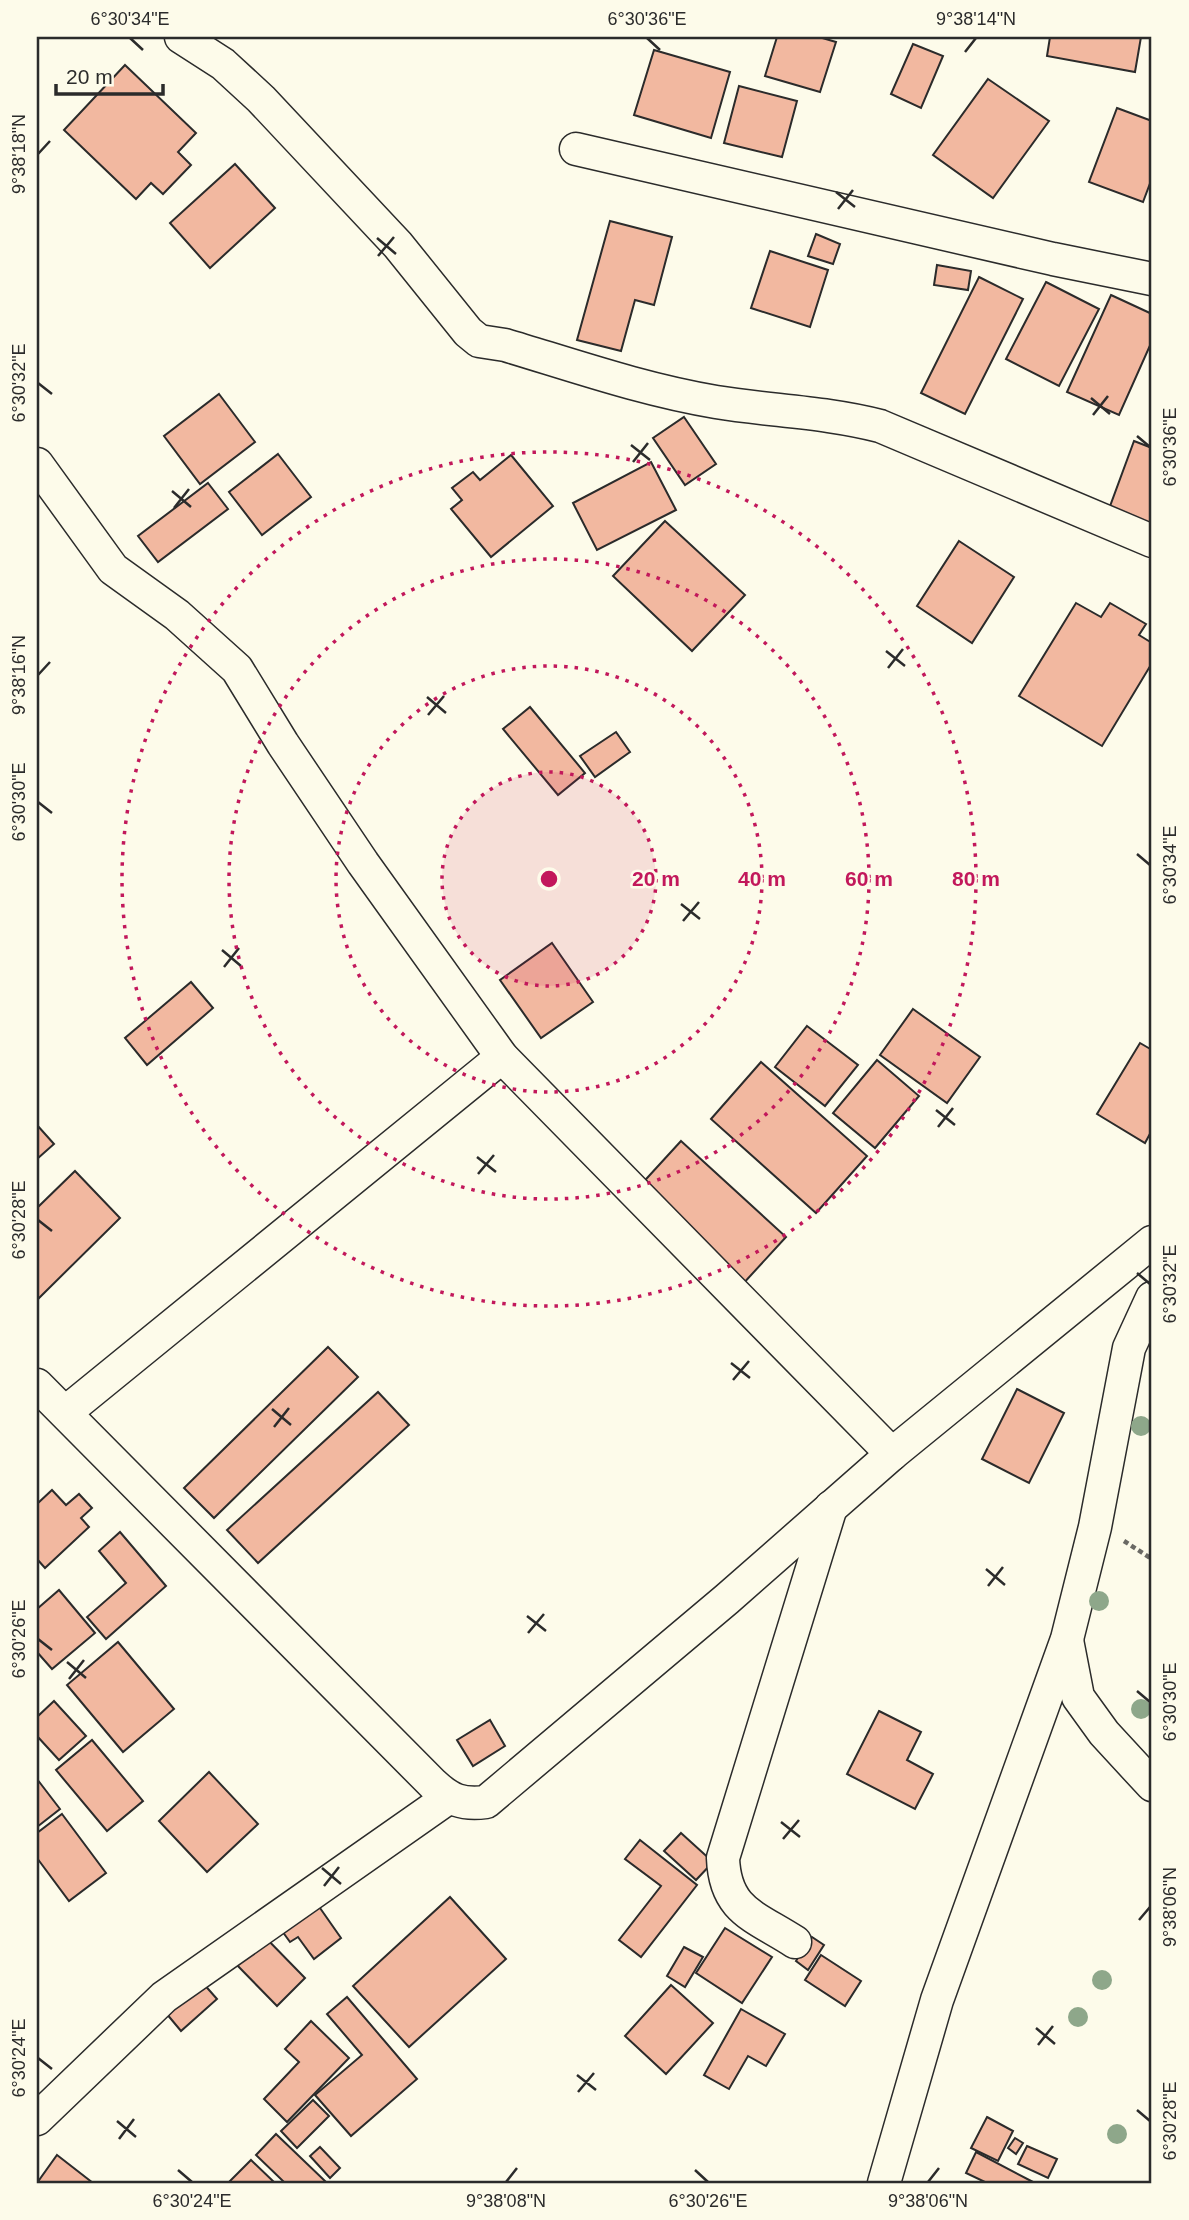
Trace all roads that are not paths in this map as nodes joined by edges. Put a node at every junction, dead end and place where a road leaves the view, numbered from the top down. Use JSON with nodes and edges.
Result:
{"nodes":[{"id":1,"x":181,"y":37,"type":"edge"},
{"id":2,"x":576,"y":149,"type":"dead end"},
{"id":3,"x":1152,"y":279,"type":"edge"},
{"id":4,"x":37,"y":464,"type":"edge"},
{"id":5,"x":1152,"y":541,"type":"edge"},
{"id":6,"x":502,"y":1057,"type":"junction"},
{"id":7,"x":1152,"y":1242,"type":"edge"},
{"id":8,"x":1152,"y":1298,"type":"edge"},
{"id":9,"x":1141,"y":1355,"type":"edge"},
{"id":10,"x":37,"y":1385,"type":"edge"},
{"id":11,"x":66,"y":1412,"type":"junction"},
{"id":12,"x":892,"y":1454,"type":"junction"},
{"id":13,"x":831,"y":1507,"type":"junction"},
{"id":14,"x":1067,"y":1639,"type":"junction"},
{"id":15,"x":1152,"y":1785,"type":"edge"},
{"id":16,"x":448,"y":1798,"type":"junction"},
{"id":17,"x":795,"y":1942,"type":"dead end"},
{"id":18,"x":37,"y":2119,"type":"edge"},
{"id":19,"x":884,"y":2183,"type":"edge"}],
"edges":[{"from":1,"to":5,"type":"street"},
{"from":2,"to":3,"type":"street"},
{"from":4,"to":6,"type":"street"},
{"from":6,"to":11,"type":"street"},
{"from":6,"to":12,"type":"street"},
{"from":7,"to":12,"type":"street"},
{"from":8,"to":9,"type":"street"},
{"from":9,"to":14,"type":"street"},
{"from":10,"to":11,"type":"street"},
{"from":11,"to":16,"type":"street"},
{"from":12,"to":13,"type":"street"},
{"from":13,"to":16,"type":"street"},
{"from":13,"to":17,"type":"street"},
{"from":14,"to":15,"type":"street"},
{"from":14,"to":19,"type":"street"},
{"from":16,"to":18,"type":"street"}]}
